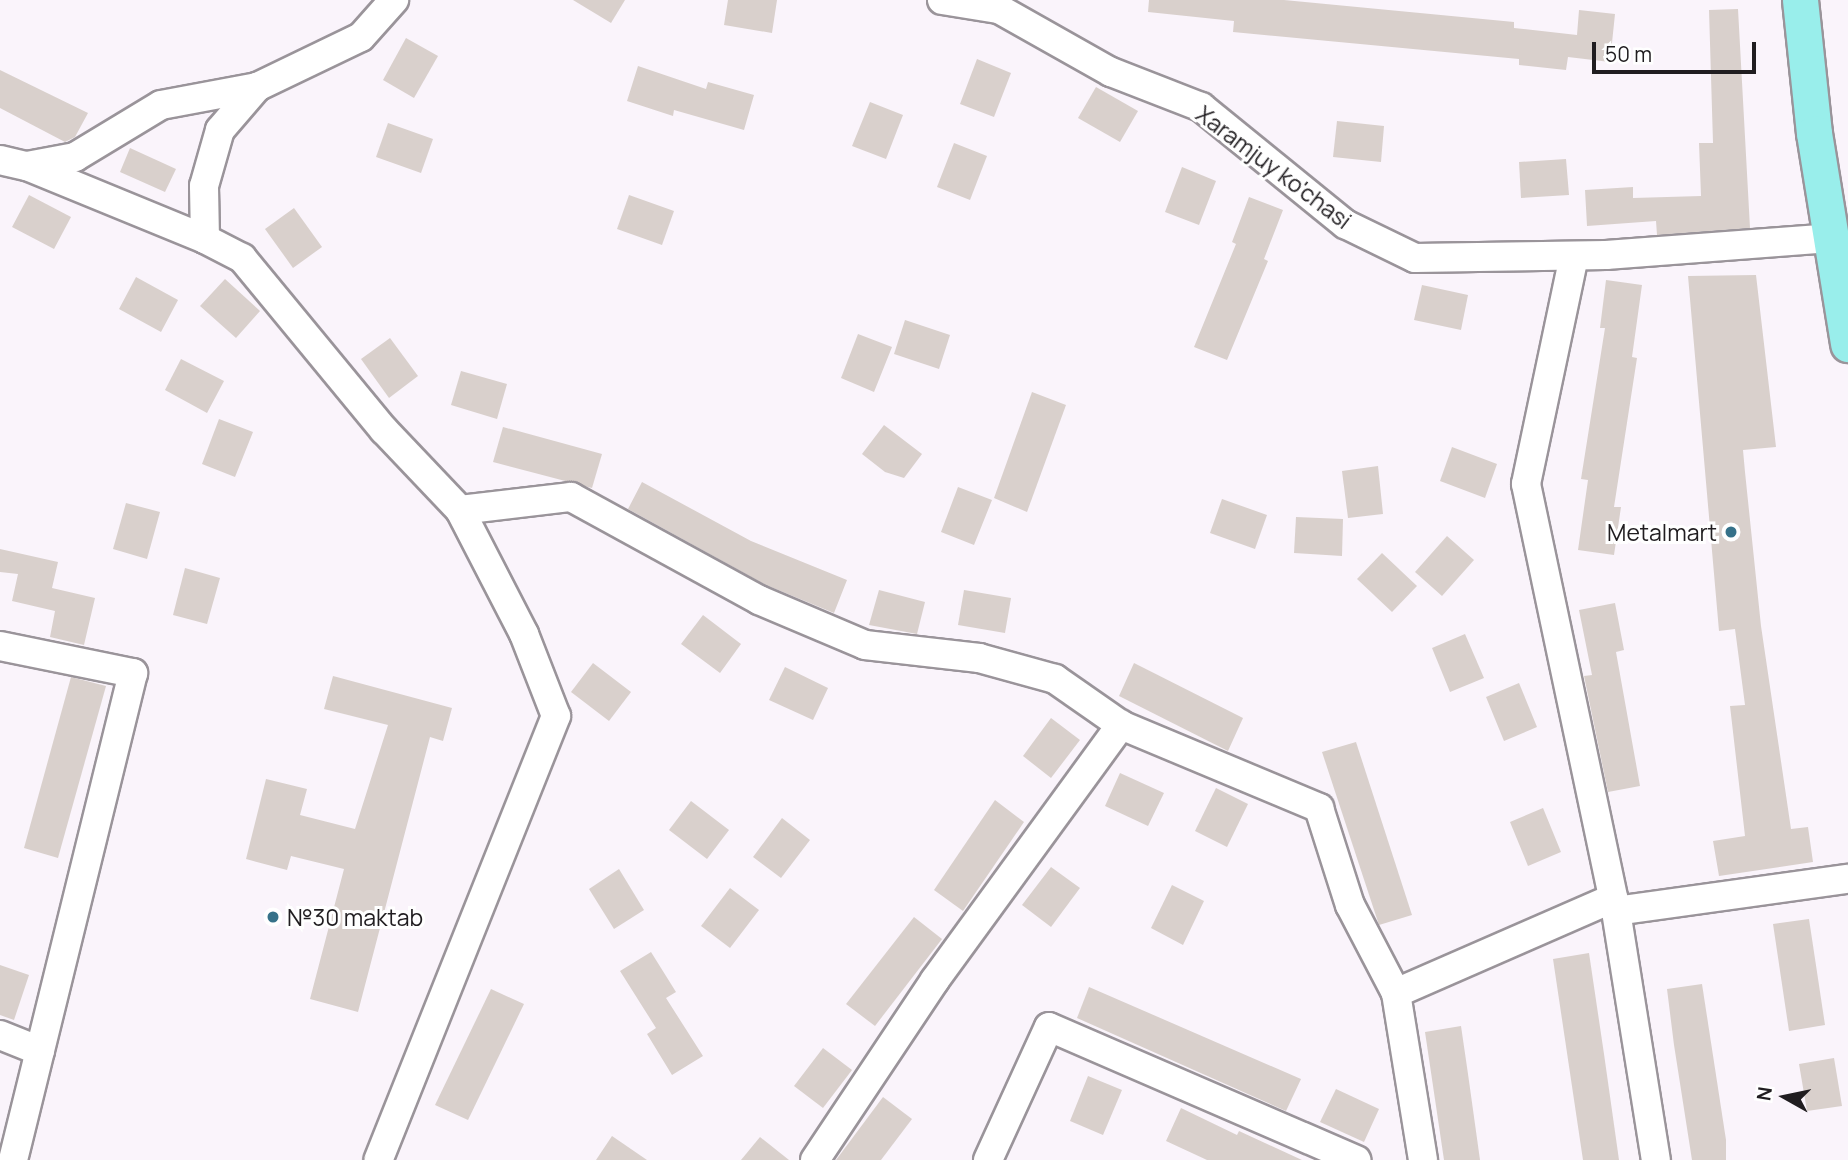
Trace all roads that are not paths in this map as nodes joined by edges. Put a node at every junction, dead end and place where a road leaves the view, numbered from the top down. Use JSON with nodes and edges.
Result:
{"nodes":[{"id":1,"x":394,"y":0,"type":"edge"},
{"id":2,"x":942,"y":0,"type":"edge"},
{"id":3,"x":1800,"y":0,"type":"edge"},
{"id":4,"x":257,"y":87,"type":"junction"},
{"id":5,"x":13,"y":163,"type":"edge"},
{"id":6,"x":1833,"y":238,"type":"junction"},
{"id":7,"x":205,"y":239,"type":"junction"},
{"id":8,"x":1574,"y":256,"type":"junction"},
{"id":9,"x":1847,"y":320,"type":"edge"},
{"id":10,"x":460,"y":510,"type":"junction"},
{"id":11,"x":0,"y":646,"type":"edge"},
{"id":12,"x":1121,"y":725,"type":"junction"},
{"id":13,"x":1848,"y":879,"type":"edge"},
{"id":14,"x":1614,"y":904,"type":"junction"},
{"id":15,"x":1396,"y":993,"type":"junction"},
{"id":16,"x":0,"y":1035,"type":"edge"},
{"id":17,"x":40,"y":1051,"type":"junction"},
{"id":18,"x":13,"y":1160,"type":"edge"},
{"id":19,"x":378,"y":1160,"type":"edge"},
{"id":20,"x":816,"y":1160,"type":"edge"},
{"id":21,"x":988,"y":1160,"type":"edge"},
{"id":22,"x":1357,"y":1160,"type":"edge"},
{"id":23,"x":1423,"y":1160,"type":"edge"},
{"id":24,"x":1657,"y":1160,"type":"edge"}],
"edges":[{"from":1,"to":4,"type":"street"},
{"from":2,"to":8,"type":"street","name":"Xaramjuy ko'chasi"},
{"from":3,"to":6,"type":"main road"},
{"from":4,"to":5,"type":"street"},
{"from":4,"to":7,"type":"street"},
{"from":5,"to":7,"type":"street"},
{"from":6,"to":8,"type":"street","name":"Xaramjuy ko'chasi"},
{"from":6,"to":9,"type":"main road"},
{"from":7,"to":10,"type":"street"},
{"from":8,"to":14,"type":"street"},
{"from":10,"to":12,"type":"street"},
{"from":10,"to":19,"type":"street"},
{"from":11,"to":17,"type":"street"},
{"from":12,"to":15,"type":"street"},
{"from":12,"to":20,"type":"street"},
{"from":13,"to":14,"type":"street"},
{"from":14,"to":15,"type":"street"},
{"from":14,"to":24,"type":"street"},
{"from":15,"to":23,"type":"street"},
{"from":16,"to":17,"type":"street"},
{"from":17,"to":18,"type":"street"},
{"from":21,"to":22,"type":"street"}]}
